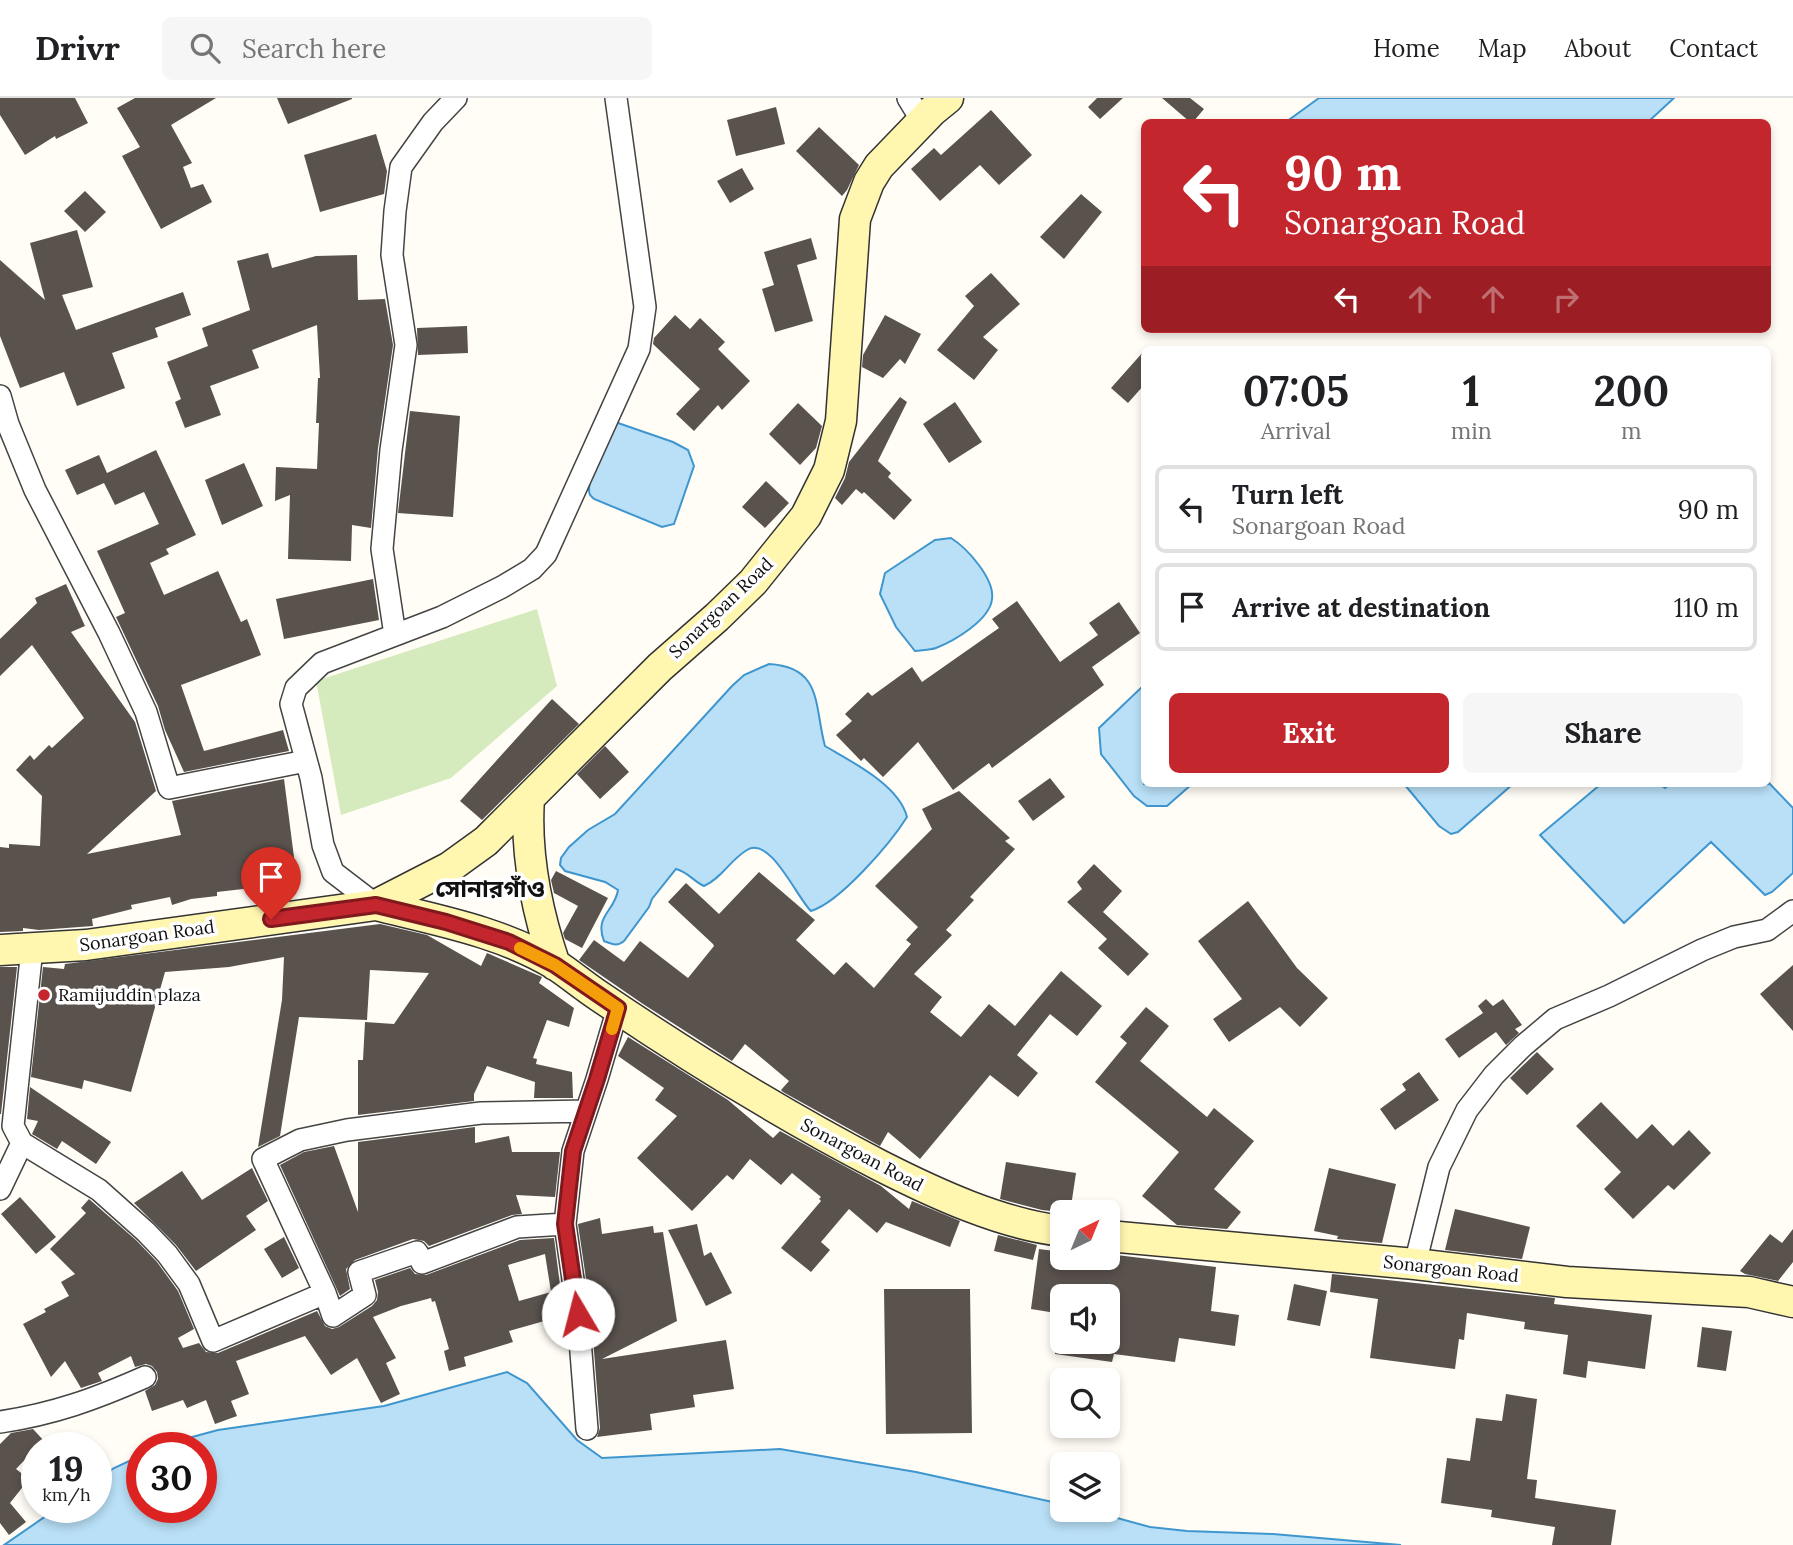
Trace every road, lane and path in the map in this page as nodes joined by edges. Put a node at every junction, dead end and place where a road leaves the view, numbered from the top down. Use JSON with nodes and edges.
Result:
{"nodes":[{"id":1,"x":456,"y":98,"type":"edge"},
{"id":2,"x":616,"y":98,"type":"edge"},
{"id":3,"x":948,"y":98,"type":"edge"},
{"id":4,"x":915,"y":109,"type":"edge"},
{"id":5,"x":0,"y":396,"type":"edge"},
{"id":6,"x":395,"y":635,"type":"junction"},
{"id":7,"x":306,"y":761,"type":"junction"},
{"id":8,"x":529,"y":798,"type":"junction"},
{"id":9,"x":376,"y":905,"type":"junction"},
{"id":10,"x":1793,"y":911,"type":"edge"},
{"id":11,"x":32,"y":949,"type":"junction"},
{"id":12,"x":0,"y":950,"type":"edge"},
{"id":13,"x":555,"y":965,"type":"junction"},
{"id":14,"x":618,"y":1008,"type":"junction"},
{"id":15,"x":586,"y":1111,"type":"junction"},
{"id":16,"x":22,"y":1143,"type":"junction"},
{"id":17,"x":0,"y":1189,"type":"edge"},
{"id":18,"x":565,"y":1224,"type":"junction"},
{"id":19,"x":1050,"y":1230,"type":"edge"},
{"id":20,"x":1120,"y":1237,"type":"edge"},
{"id":21,"x":1415,"y":1264,"type":"junction"},
{"id":22,"x":325,"y":1293,"type":"junction"},
{"id":23,"x":1793,"y":1303,"type":"edge"},
{"id":24,"x":145,"y":1377,"type":"dead end"},
{"id":25,"x":0,"y":1422,"type":"edge"},
{"id":26,"x":587,"y":1429,"type":"dead end"}],
"edges":[{"from":1,"to":6,"type":"street"},
{"from":2,"to":6,"type":"street"},
{"from":3,"to":4,"type":"main road","name":"Sonargoan Road"},
{"from":4,"to":8,"type":"main road","name":"Sonargoan Road"},
{"from":5,"to":7,"type":"street"},
{"from":6,"to":7,"type":"street"},
{"from":7,"to":9,"type":"street"},
{"from":8,"to":9,"type":"main road","name":"Sonargoan Road"},
{"from":8,"to":13,"type":"main road"},
{"from":9,"to":11,"type":"main road","name":"Sonargoan Road"},
{"from":9,"to":13,"type":"main road","name":"Sonargoan Road"},
{"from":10,"to":21,"type":"street"},
{"from":11,"to":12,"type":"main road","name":"Sonargoan Road"},
{"from":11,"to":16,"type":"street"},
{"from":13,"to":14,"type":"main road","name":"Sonargoan Road"},
{"from":14,"to":15,"type":"street"},
{"from":14,"to":19,"type":"main road","name":"Sonargoan Road"},
{"from":15,"to":18,"type":"street"},
{"from":15,"to":22,"type":"street"},
{"from":16,"to":17,"type":"street"},
{"from":16,"to":22,"type":"street"},
{"from":18,"to":22,"type":"street"},
{"from":18,"to":26,"type":"street"},
{"from":20,"to":21,"type":"main road","name":"Sonargoan Road"},
{"from":21,"to":23,"type":"main road","name":"Sonargoan Road"},
{"from":24,"to":25,"type":"street"}]}
